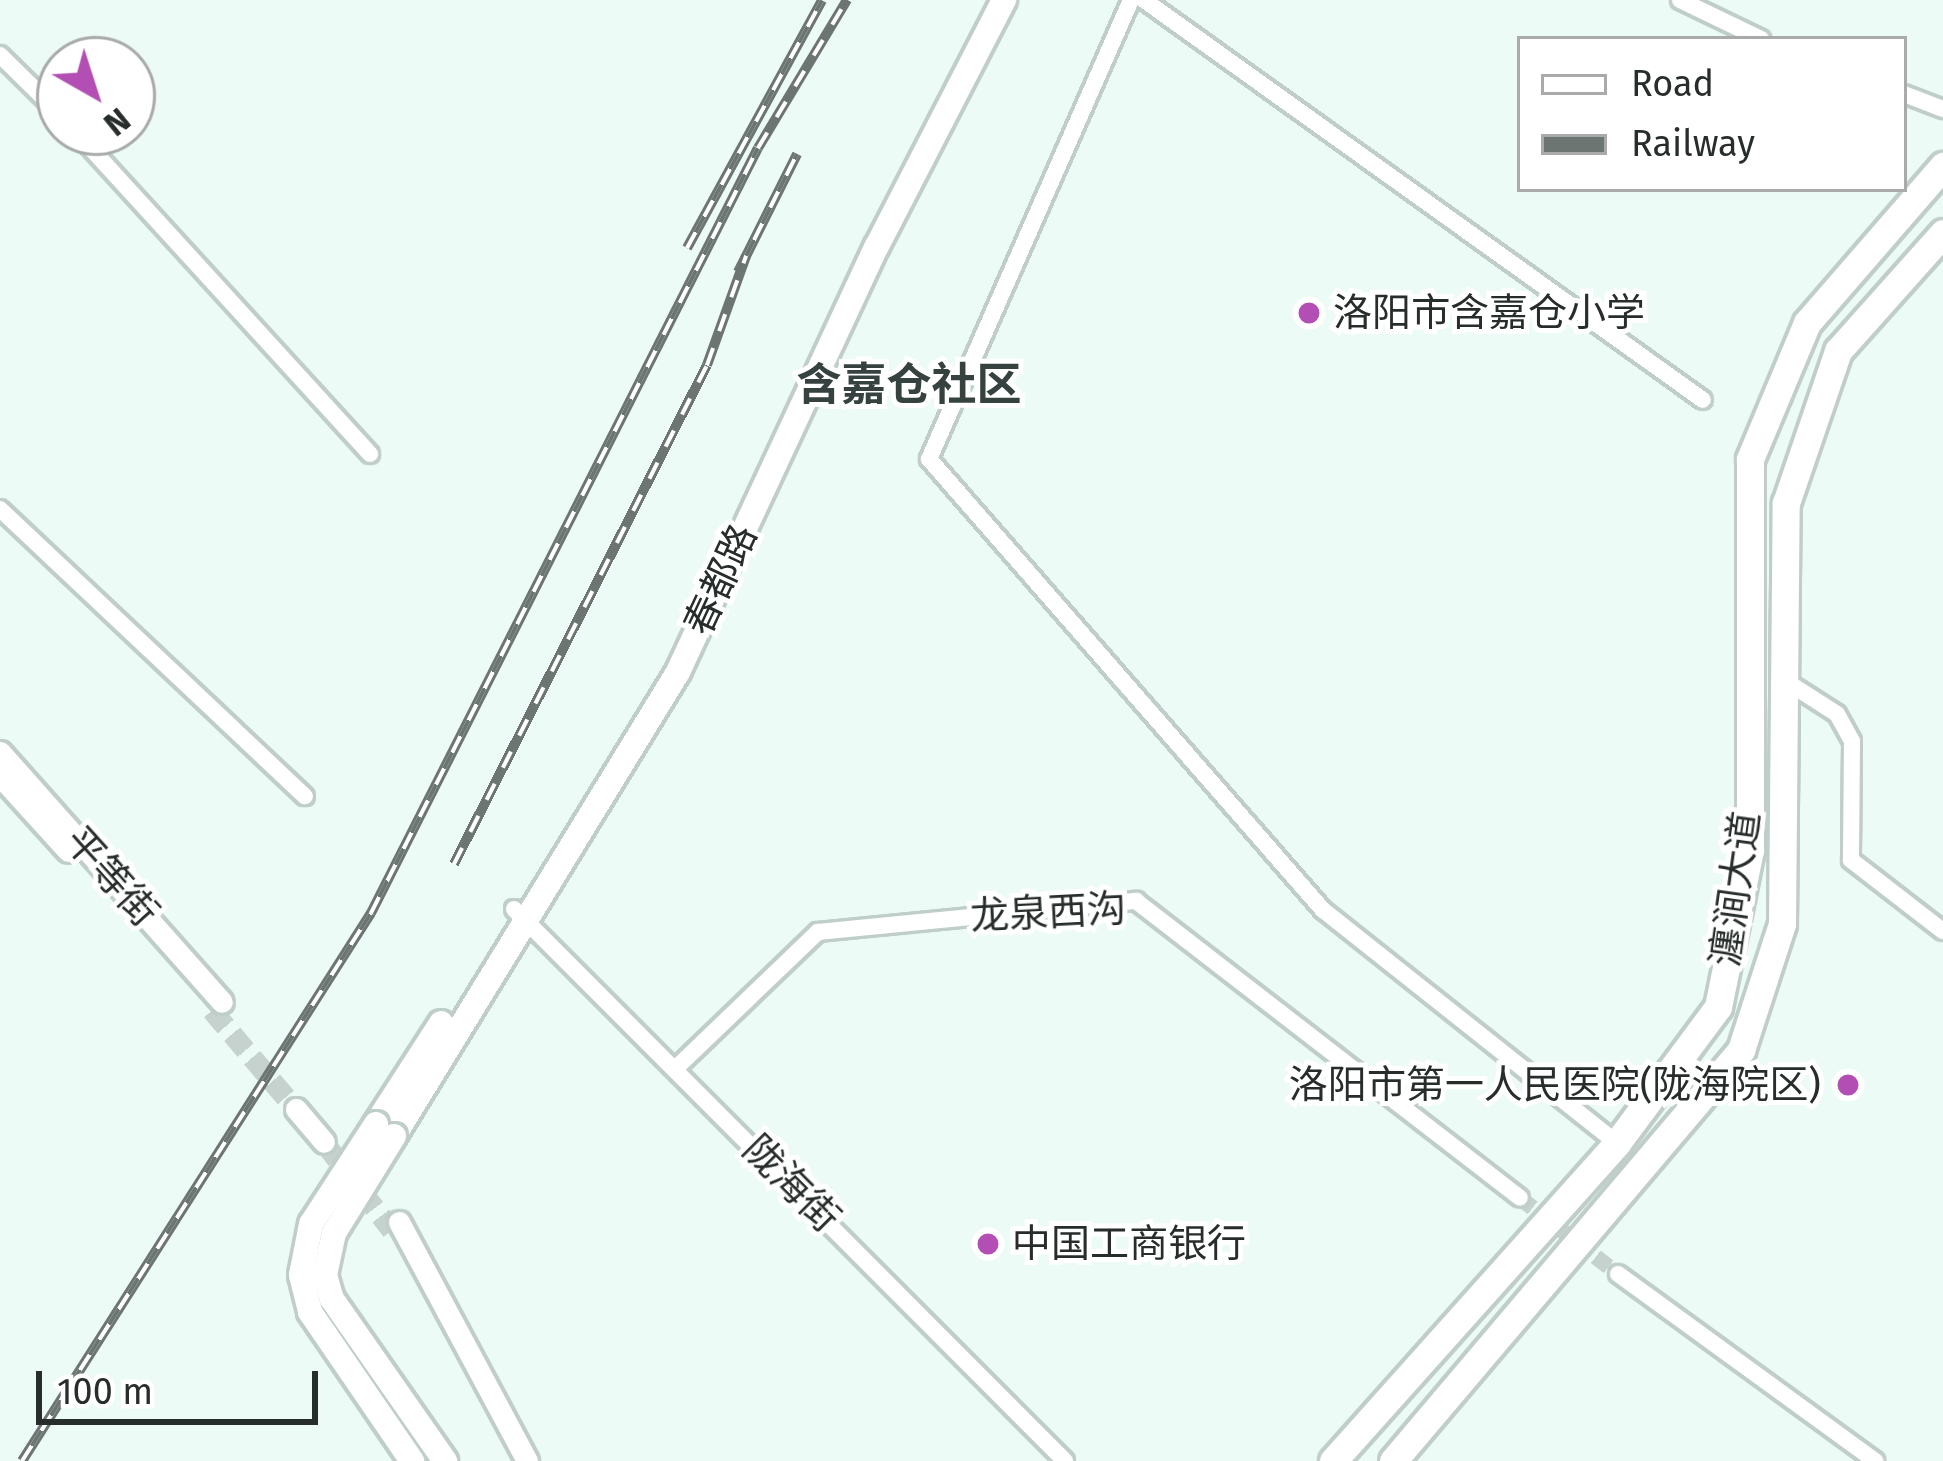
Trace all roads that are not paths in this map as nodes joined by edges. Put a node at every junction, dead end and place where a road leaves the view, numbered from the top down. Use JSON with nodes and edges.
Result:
{"nodes":[{"id":1,"x":986,"y":0,"type":"edge"},
{"id":2,"x":1004,"y":0,"type":"edge"},
{"id":3,"x":1130,"y":0,"type":"edge"},
{"id":4,"x":1144,"y":0,"type":"edge"},
{"id":5,"x":1680,"y":0,"type":"edge"},
{"id":6,"x":1755,"y":36,"type":"edge"},
{"id":7,"x":0,"y":55,"type":"edge"},
{"id":8,"x":36,"y":90,"type":"edge"},
{"id":9,"x":1907,"y":95,"type":"edge"},
{"id":10,"x":1943,"y":109,"type":"edge"},
{"id":11,"x":98,"y":156,"type":"edge"},
{"id":12,"x":1943,"y":166,"type":"edge"},
{"id":13,"x":1943,"y":233,"type":"edge"},
{"id":14,"x":1703,"y":400,"type":"dead end"},
{"id":15,"x":370,"y":454,"type":"dead end"},
{"id":16,"x":0,"y":509,"type":"edge"},
{"id":17,"x":1784,"y":680,"type":"junction"},
{"id":18,"x":0,"y":752,"type":"edge"},
{"id":19,"x":0,"y":776,"type":"edge"},
{"id":20,"x":304,"y":796,"type":"dead end"},
{"id":21,"x":520,"y":913,"type":"junction"},
{"id":22,"x":1943,"y":931,"type":"edge"},
{"id":23,"x":676,"y":1068,"type":"junction"},
{"id":24,"x":301,"y":1105,"type":"tunnel mouth"},
{"id":25,"x":385,"y":1130,"type":"junction"},
{"id":26,"x":327,"y":1138,"type":"tunnel mouth"},
{"id":27,"x":1617,"y":1143,"type":"junction"},
{"id":28,"x":1520,"y":1198,"type":"tunnel mouth"},
{"id":29,"x":1618,"y":1274,"type":"tunnel mouth"},
{"id":30,"x":412,"y":1461,"type":"edge"},
{"id":31,"x":445,"y":1461,"type":"edge"},
{"id":32,"x":514,"y":1461,"type":"edge"},
{"id":33,"x":527,"y":1461,"type":"edge"},
{"id":34,"x":1065,"y":1461,"type":"edge"},
{"id":35,"x":1333,"y":1461,"type":"edge"},
{"id":36,"x":1393,"y":1461,"type":"edge"},
{"id":37,"x":1874,"y":1461,"type":"edge"}],
"edges":[{"from":1,"to":21,"type":"main road","name":"春都路"},
{"from":2,"to":21,"type":"main road","name":"春都路"},
{"from":3,"to":27,"type":"street"},
{"from":4,"to":14,"type":"street"},
{"from":5,"to":6,"type":"street"},
{"from":7,"to":8,"type":"street"},
{"from":9,"to":10,"type":"street"},
{"from":11,"to":15,"type":"street"},
{"from":12,"to":27,"type":"main road","name":"瀍涧大道"},
{"from":13,"to":17,"type":"main road","name":"瀍涧大道"},
{"from":16,"to":20,"type":"street"},
{"from":17,"to":22,"type":"street"},
{"from":17,"to":36,"type":"main road","name":"瀍涧大道"},
{"from":18,"to":19,"type":"street","name":"平等街"},
{"from":21,"to":23,"type":"street","name":"陇海街"},
{"from":21,"to":25,"type":"main road","name":"春都路"},
{"from":23,"to":28,"type":"street","name":"龙泉西沟"},
{"from":23,"to":34,"type":"street","name":"陇海街"},
{"from":24,"to":26,"type":"street"},
{"from":25,"to":30,"type":"main road","bridge":true},
{"from":25,"to":31,"type":"main road","bridge":true},
{"from":27,"to":35,"type":"main road","name":"瀍涧大道"},
{"from":29,"to":37,"type":"street"},
{"from":32,"to":33,"type":"street"}]}
